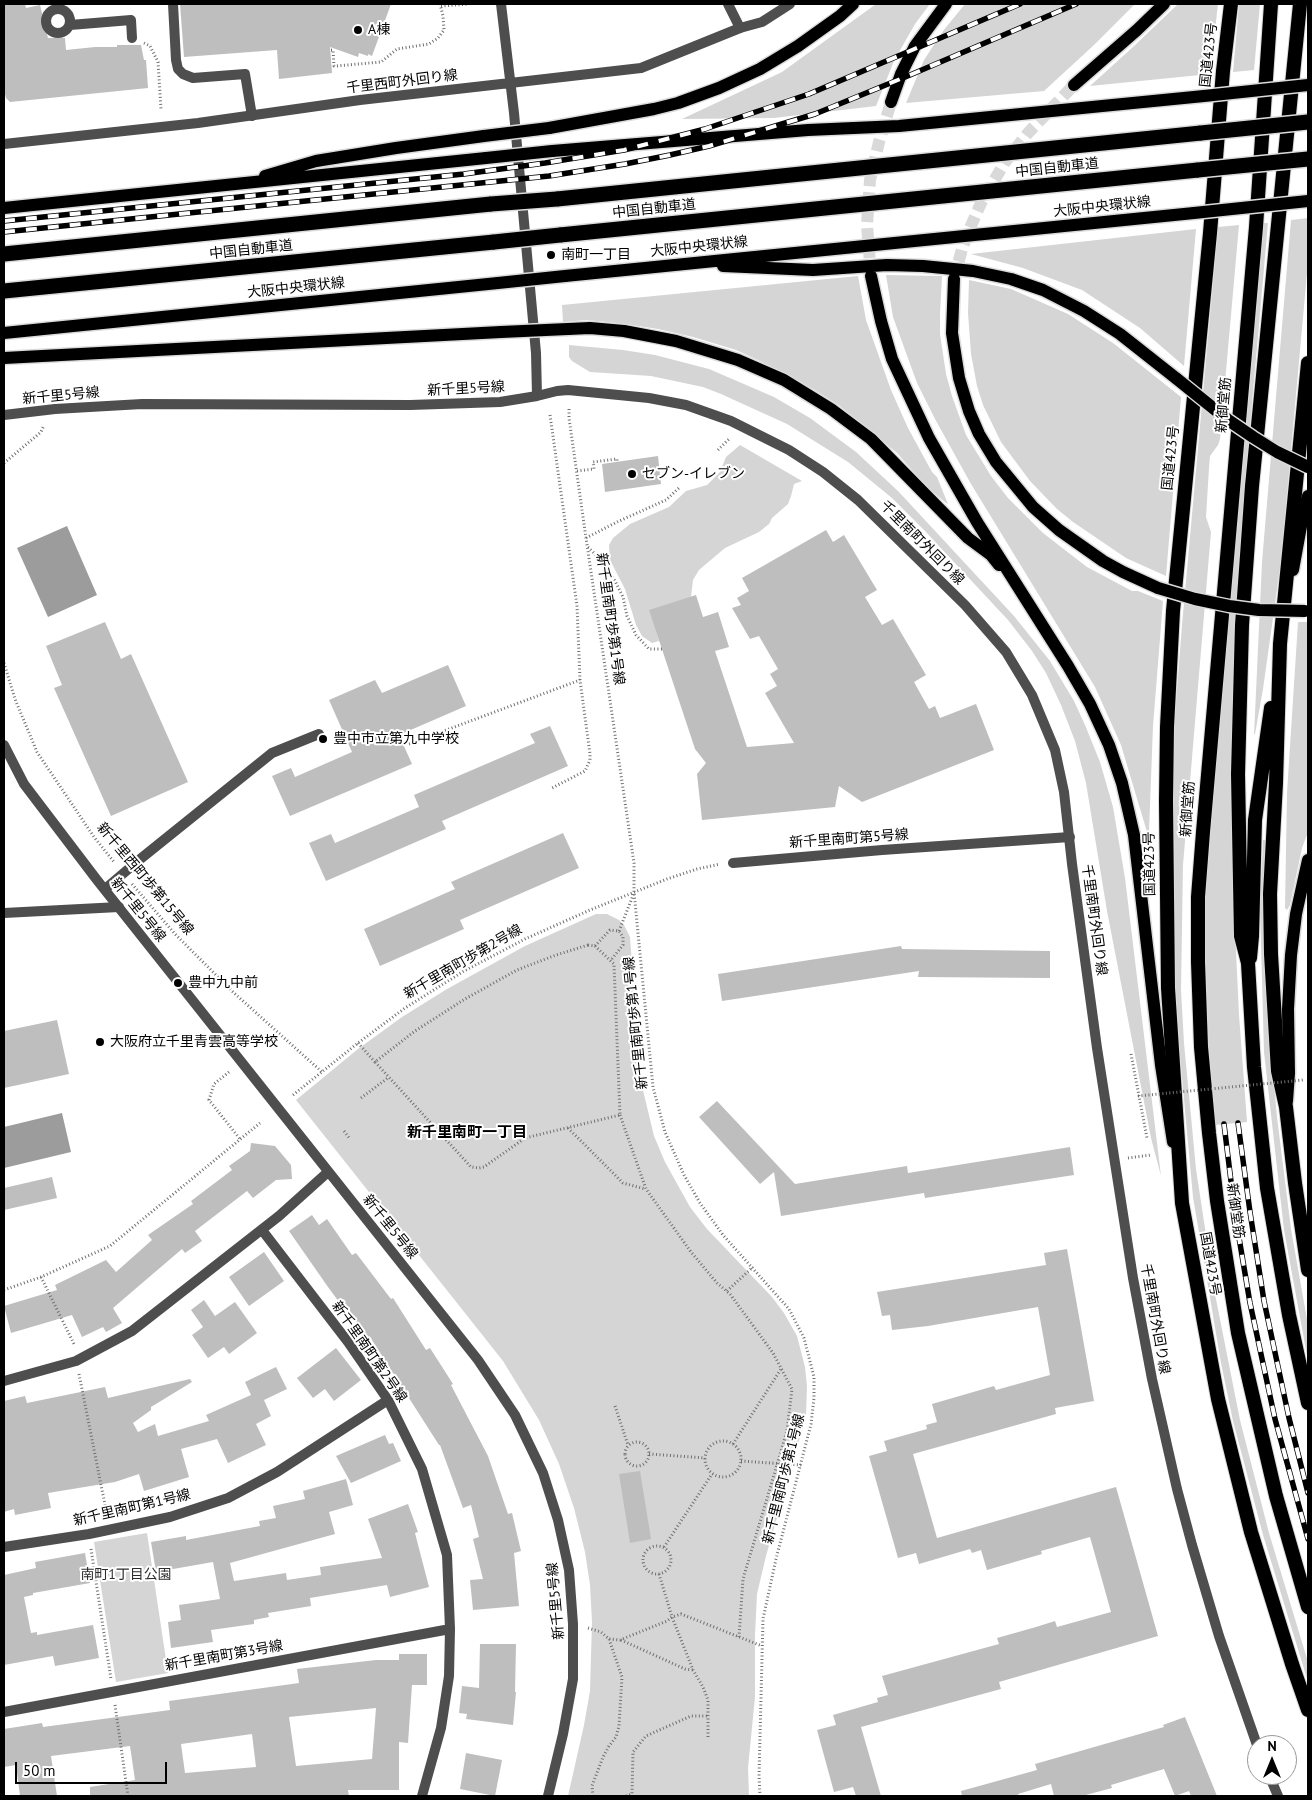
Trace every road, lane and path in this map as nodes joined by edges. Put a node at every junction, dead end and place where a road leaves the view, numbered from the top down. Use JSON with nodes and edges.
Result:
{"nodes":[{"id":1,"x":173,"y":4,"type":"edge"},
{"id":2,"x":469,"y":4,"type":"edge"},
{"id":3,"x":501,"y":4,"type":"edge"},
{"id":4,"x":728,"y":4,"type":"edge"},
{"id":5,"x":790,"y":4,"type":"edge"},
{"id":6,"x":852,"y":4,"type":"edge"},
{"id":7,"x":859,"y":4,"type":"edge"},
{"id":8,"x":946,"y":4,"type":"edge"},
{"id":9,"x":1164,"y":4,"type":"edge"},
{"id":10,"x":1231,"y":4,"type":"edge"},
{"id":11,"x":1272,"y":4,"type":"edge"},
{"id":12,"x":1300,"y":4,"type":"edge"},
{"id":13,"x":440,"y":5,"type":"edge"},
{"id":14,"x":59,"y":6,"type":"edge"},
{"id":15,"x":840,"y":16,"type":"junction"},
{"id":16,"x":70,"y":25,"type":"junction"},
{"id":17,"x":740,"y":28,"type":"junction"},
{"id":18,"x":132,"y":38,"type":"joint"},
{"id":19,"x":331,"y":50,"type":"dead end"},
{"id":20,"x":510,"y":82,"type":"junction"},
{"id":21,"x":1074,"y":85,"type":"tunnel mouth"},
{"id":22,"x":1308,"y":85,"type":"edge"},
{"id":23,"x":891,"y":102,"type":"tunnel mouth"},
{"id":24,"x":161,"y":109,"type":"dead end"},
{"id":25,"x":252,"y":116,"type":"junction"},
{"id":26,"x":1308,"y":122,"type":"edge"},
{"id":27,"x":4,"y":144,"type":"edge"},
{"id":28,"x":1308,"y":159,"type":"edge"},
{"id":29,"x":236,"y":185,"type":"junction"},
{"id":30,"x":1308,"y":201,"type":"edge"},
{"id":31,"x":4,"y":208,"type":"edge"},
{"id":32,"x":4,"y":254,"type":"edge"},
{"id":33,"x":682,"y":264,"type":"junction"},
{"id":34,"x":872,"y":276,"type":"tunnel mouth"},
{"id":35,"x":954,"y":279,"type":"tunnel mouth"},
{"id":36,"x":4,"y":291,"type":"edge"},
{"id":37,"x":4,"y":333,"type":"edge"},
{"id":38,"x":4,"y":358,"type":"edge"},
{"id":39,"x":1308,"y":363,"type":"edge"},
{"id":40,"x":537,"y":396,"type":"junction"},
{"id":41,"x":569,"y":409,"type":"dead end"},
{"id":42,"x":4,"y":415,"type":"edge"},
{"id":43,"x":550,"y":415,"type":"dead end"},
{"id":44,"x":44,"y":425,"type":"dead end"},
{"id":45,"x":731,"y":437,"type":"dead end"},
{"id":46,"x":718,"y":450,"type":"dead end"},
{"id":47,"x":617,"y":462,"type":"dead end"},
{"id":48,"x":4,"y":463,"type":"edge"},
{"id":49,"x":1308,"y":467,"type":"edge"},
{"id":50,"x":576,"y":471,"type":"junction"},
{"id":51,"x":679,"y":488,"type":"dead end"},
{"id":52,"x":1308,"y":496,"type":"edge"},
{"id":53,"x":586,"y":538,"type":"junction"},
{"id":54,"x":588,"y":546,"type":"junction"},
{"id":55,"x":1025,"y":595,"type":"junction"},
{"id":56,"x":1306,"y":611,"type":"edge"},
{"id":57,"x":1283,"y":621,"type":"junction"},
{"id":58,"x":1280,"y":644,"type":"junction"},
{"id":59,"x":662,"y":649,"type":"dead end"},
{"id":60,"x":4,"y":662,"type":"edge"},
{"id":61,"x":580,"y":680,"type":"junction"},
{"id":62,"x":319,"y":734,"type":"dead end"},
{"id":63,"x":409,"y":744,"type":"dead end"},
{"id":64,"x":4,"y":745,"type":"edge"},
{"id":65,"x":552,"y":788,"type":"dead end"},
{"id":66,"x":1070,"y":838,"type":"junction"},
{"id":67,"x":1308,"y":860,"type":"edge"},
{"id":68,"x":733,"y":863,"type":"joint"},
{"id":69,"x":123,"y":873,"type":"junction"},
{"id":70,"x":105,"y":890,"type":"junction"},
{"id":71,"x":634,"y":892,"type":"junction"},
{"id":72,"x":119,"y":907,"type":"junction"},
{"id":73,"x":4,"y":912,"type":"edge"},
{"id":74,"x":619,"y":931,"type":"junction"},
{"id":75,"x":595,"y":946,"type":"junction"},
{"id":76,"x":611,"y":960,"type":"junction"},
{"id":77,"x":1248,"y":963,"type":"junction"},
{"id":78,"x":358,"y":1043,"type":"junction"},
{"id":79,"x":1130,"y":1054,"type":"dead end"},
{"id":80,"x":375,"y":1062,"type":"junction"},
{"id":81,"x":229,"y":1072,"type":"dead end"},
{"id":82,"x":322,"y":1072,"type":"junction"},
{"id":83,"x":389,"y":1077,"type":"junction"},
{"id":84,"x":1303,"y":1080,"type":"dead end"},
{"id":85,"x":293,"y":1095,"type":"dead end"},
{"id":86,"x":1138,"y":1096,"type":"junction"},
{"id":87,"x":361,"y":1098,"type":"dead end"},
{"id":88,"x":1286,"y":1107,"type":"junction"},
{"id":89,"x":620,"y":1115,"type":"junction"},
{"id":90,"x":260,"y":1123,"type":"dead end"},
{"id":91,"x":568,"y":1128,"type":"junction"},
{"id":92,"x":344,"y":1131,"type":"dead end"},
{"id":93,"x":1147,"y":1138,"type":"dead end"},
{"id":94,"x":240,"y":1139,"type":"junction"},
{"id":95,"x":350,"y":1139,"type":"dead end"},
{"id":96,"x":1151,"y":1155,"type":"dead end"},
{"id":97,"x":1128,"y":1158,"type":"dead end"},
{"id":98,"x":328,"y":1172,"type":"junction"},
{"id":99,"x":646,"y":1189,"type":"junction"},
{"id":100,"x":1182,"y":1204,"type":"junction"},
{"id":101,"x":262,"y":1230,"type":"junction"},
{"id":102,"x":753,"y":1267,"type":"junction"},
{"id":103,"x":1308,"y":1270,"type":"edge"},
{"id":104,"x":41,"y":1277,"type":"junction"},
{"id":105,"x":4,"y":1290,"type":"edge"},
{"id":106,"x":726,"y":1291,"type":"junction"},
{"id":107,"x":76,"y":1361,"type":"junction"},
{"id":108,"x":781,"y":1368,"type":"junction"},
{"id":109,"x":4,"y":1381,"type":"edge"},
{"id":110,"x":388,"y":1400,"type":"junction"},
{"id":111,"x":1308,"y":1404,"type":"edge"},
{"id":112,"x":615,"y":1406,"type":"dead end"},
{"id":113,"x":733,"y":1444,"type":"junction"},
{"id":114,"x":628,"y":1445,"type":"junction"},
{"id":115,"x":649,"y":1454,"type":"junction"},
{"id":116,"x":704,"y":1458,"type":"junction"},
{"id":117,"x":741,"y":1460,"type":"junction"},
{"id":118,"x":777,"y":1464,"type":"junction"},
{"id":119,"x":801,"y":1465,"type":"junction"},
{"id":120,"x":712,"y":1474,"type":"junction"},
{"id":121,"x":110,"y":1529,"type":"junction"},
{"id":122,"x":88,"y":1534,"type":"junction"},
{"id":123,"x":664,"y":1547,"type":"junction"},
{"id":124,"x":4,"y":1548,"type":"edge"},
{"id":125,"x":660,"y":1574,"type":"junction"},
{"id":126,"x":1308,"y":1607,"type":"edge"},
{"id":127,"x":672,"y":1617,"type":"junction"},
{"id":128,"x":588,"y":1628,"type":"dead end"},
{"id":129,"x":450,"y":1629,"type":"junction"},
{"id":130,"x":739,"y":1637,"type":"junction"},
{"id":131,"x":609,"y":1639,"type":"junction"},
{"id":132,"x":620,"y":1640,"type":"junction"},
{"id":133,"x":762,"y":1646,"type":"junction"},
{"id":134,"x":693,"y":1670,"type":"junction"},
{"id":135,"x":113,"y":1691,"type":"junction"},
{"id":136,"x":1308,"y":1710,"type":"edge"},
{"id":137,"x":4,"y":1712,"type":"edge"},
{"id":138,"x":708,"y":1716,"type":"junction"},
{"id":139,"x":1254,"y":1735,"type":"edge"},
{"id":140,"x":708,"y":1740,"type":"dead end"},
{"id":141,"x":128,"y":1796,"type":"edge"},
{"id":142,"x":422,"y":1796,"type":"edge"},
{"id":143,"x":548,"y":1796,"type":"edge"},
{"id":144,"x":593,"y":1796,"type":"edge"},
{"id":145,"x":626,"y":1796,"type":"edge"},
{"id":146,"x":760,"y":1796,"type":"edge"}],
"edges":[{"from":1,"to":25,"type":"street"},
{"from":2,"to":13,"type":"path"},
{"from":3,"to":20,"type":"street"},
{"from":4,"to":17,"type":"street"},
{"from":5,"to":17,"type":"street","name":"千里西町外回り線"},
{"from":6,"to":15,"type":"main road"},
{"from":7,"to":15,"type":"main road"},
{"from":8,"to":23,"type":"main road"},
{"from":9,"to":21,"type":"main road"},
{"from":10,"to":100,"type":"highway","name":"国道423号"},
{"from":11,"to":126,"type":"highway","name":"新御堂筋"},
{"from":12,"to":77,"type":"highway"},
{"from":13,"to":19,"type":"path"},
{"from":14,"to":16,"type":"street"},
{"from":14,"to":16,"type":"street"},
{"from":15,"to":29,"type":"main road","bridge":true},
{"from":16,"to":18,"type":"street"},
{"from":17,"to":20,"type":"street","name":"千里西町外回り線"},
{"from":18,"to":24,"type":"path"},
{"from":20,"to":25,"type":"street","name":"千里西町外回り線"},
{"from":20,"to":40,"type":"street"},
{"from":22,"to":29,"type":"main road","bridge":true},
{"from":25,"to":27,"type":"street","name":"千里西町外回り線"},
{"from":26,"to":32,"type":"highway","name":"中国自動車道","bridge":true},
{"from":28,"to":36,"type":"highway","name":"中国自動車道","bridge":true},
{"from":29,"to":31,"type":"main road"},
{"from":30,"to":33,"type":"main road","name":"大阪中央環状線","bridge":true},
{"from":33,"to":37,"type":"main road","name":"大阪中央環状線","bridge":true},
{"from":33,"to":49,"type":"main road","bridge":true},
{"from":34,"to":55,"type":"main road"},
{"from":35,"to":56,"type":"main road","bridge":true},
{"from":38,"to":55,"type":"main road","bridge":true},
{"from":39,"to":57,"type":"highway"},
{"from":40,"to":42,"type":"street","name":"新千里5号線"},
{"from":40,"to":66,"type":"street","name":"千里南町外回り線"},
{"from":41,"to":50,"type":"path","name":"新千里南町歩第1号線"},
{"from":43,"to":61,"type":"path"},
{"from":44,"to":48,"type":"path"},
{"from":45,"to":46,"type":"path"},
{"from":47,"to":50,"type":"path"},
{"from":50,"to":53,"type":"path","name":"新千里南町歩第1号線"},
{"from":51,"to":53,"type":"path"},
{"from":52,"to":57,"type":"main road"},
{"from":53,"to":54,"type":"path","name":"新千里南町歩第1号線"},
{"from":54,"to":59,"type":"path"},
{"from":54,"to":71,"type":"path","name":"新千里南町歩第1号線"},
{"from":55,"to":100,"type":"main road"},
{"from":57,"to":58,"type":"highway"},
{"from":58,"to":77,"type":"highway"},
{"from":58,"to":88,"type":"highway"},
{"from":60,"to":69,"type":"path","name":"新千里西町歩第15号線"},
{"from":61,"to":63,"type":"path"},
{"from":61,"to":65,"type":"path"},
{"from":62,"to":69,"type":"street"},
{"from":64,"to":70,"type":"street","name":"新千里5号線"},
{"from":66,"to":68,"type":"street","name":"新千里南町第5号線"},
{"from":66,"to":139,"type":"street","name":"千里南町外回り線"},
{"from":67,"to":88,"type":"main road"},
{"from":68,"to":71,"type":"path"},
{"from":69,"to":70,"type":"street"},
{"from":69,"to":82,"type":"path","name":"新千里西町歩第15号線"},
{"from":70,"to":72,"type":"street","name":"新千里5号線"},
{"from":71,"to":74,"type":"path"},
{"from":71,"to":78,"type":"path","name":"新千里南町歩第2号線"},
{"from":71,"to":102,"type":"path","name":"新千里南町歩第1号線"},
{"from":72,"to":73,"type":"street"},
{"from":72,"to":98,"type":"street","name":"新千里5号線"},
{"from":74,"to":75,"type":"path"},
{"from":74,"to":76,"type":"path"},
{"from":75,"to":76,"type":"path"},
{"from":75,"to":80,"type":"path"},
{"from":76,"to":89,"type":"path"},
{"from":77,"to":111,"type":"highway"},
{"from":78,"to":80,"type":"path"},
{"from":78,"to":82,"type":"path","name":"新千里南町歩第2号線"},
{"from":79,"to":86,"type":"path"},
{"from":80,"to":83,"type":"path"},
{"from":81,"to":94,"type":"path"},
{"from":82,"to":85,"type":"path","name":"新千里南町歩第2号線"},
{"from":83,"to":87,"type":"path"},
{"from":83,"to":91,"type":"path"},
{"from":84,"to":86,"type":"path","bridge":true},
{"from":86,"to":93,"type":"path"},
{"from":88,"to":103,"type":"highway"},
{"from":89,"to":91,"type":"path"},
{"from":89,"to":99,"type":"path"},
{"from":90,"to":94,"type":"path"},
{"from":91,"to":99,"type":"path"},
{"from":92,"to":95,"type":"path"},
{"from":94,"to":104,"type":"path"},
{"from":96,"to":97,"type":"path"},
{"from":98,"to":101,"type":"street"},
{"from":98,"to":143,"type":"street","name":"新千里5号線"},
{"from":99,"to":106,"type":"path"},
{"from":100,"to":136,"type":"highway","name":"国道423号"},
{"from":101,"to":107,"type":"street"},
{"from":101,"to":110,"type":"street","name":"新千里南町第2号線"},
{"from":102,"to":106,"type":"path"},
{"from":102,"to":119,"type":"path","name":"新千里南町歩第1号線"},
{"from":104,"to":105,"type":"path"},
{"from":104,"to":107,"type":"path"},
{"from":106,"to":108,"type":"path"},
{"from":107,"to":109,"type":"street"},
{"from":107,"to":121,"type":"path"},
{"from":108,"to":113,"type":"path"},
{"from":108,"to":118,"type":"path"},
{"from":110,"to":121,"type":"street","name":"新千里南町第1号線"},
{"from":110,"to":129,"type":"street","name":"新千里南町第2号線"},
{"from":112,"to":114,"type":"path"},
{"from":113,"to":116,"type":"path"},
{"from":113,"to":117,"type":"path"},
{"from":114,"to":115,"type":"path"},
{"from":114,"to":115,"type":"path"},
{"from":115,"to":116,"type":"path"},
{"from":116,"to":120,"type":"path"},
{"from":117,"to":118,"type":"path"},
{"from":117,"to":120,"type":"path"},
{"from":118,"to":119,"type":"path"},
{"from":118,"to":130,"type":"path"},
{"from":119,"to":133,"type":"path","name":"新千里南町歩第1号線"},
{"from":120,"to":123,"type":"path"},
{"from":121,"to":122,"type":"street","name":"新千里南町第1号線"},
{"from":122,"to":124,"type":"street","name":"新千里南町第1号線"},
{"from":122,"to":135,"type":"path"},
{"from":123,"to":125,"type":"path"},
{"from":123,"to":125,"type":"path"},
{"from":125,"to":127,"type":"path"},
{"from":127,"to":130,"type":"path"},
{"from":127,"to":132,"type":"path"},
{"from":127,"to":134,"type":"path"},
{"from":128,"to":131,"type":"path"},
{"from":129,"to":135,"type":"street","name":"新千里南町第3号線"},
{"from":129,"to":142,"type":"street","name":"新千里南町第2号線"},
{"from":130,"to":133,"type":"path"},
{"from":131,"to":132,"type":"path"},
{"from":131,"to":144,"type":"path"},
{"from":132,"to":134,"type":"path"},
{"from":133,"to":146,"type":"path","name":"新千里南町歩第1号線"},
{"from":134,"to":138,"type":"path"},
{"from":135,"to":137,"type":"street","name":"新千里南町第3号線"},
{"from":135,"to":141,"type":"path"},
{"from":138,"to":140,"type":"path"},
{"from":138,"to":145,"type":"path"}]}
